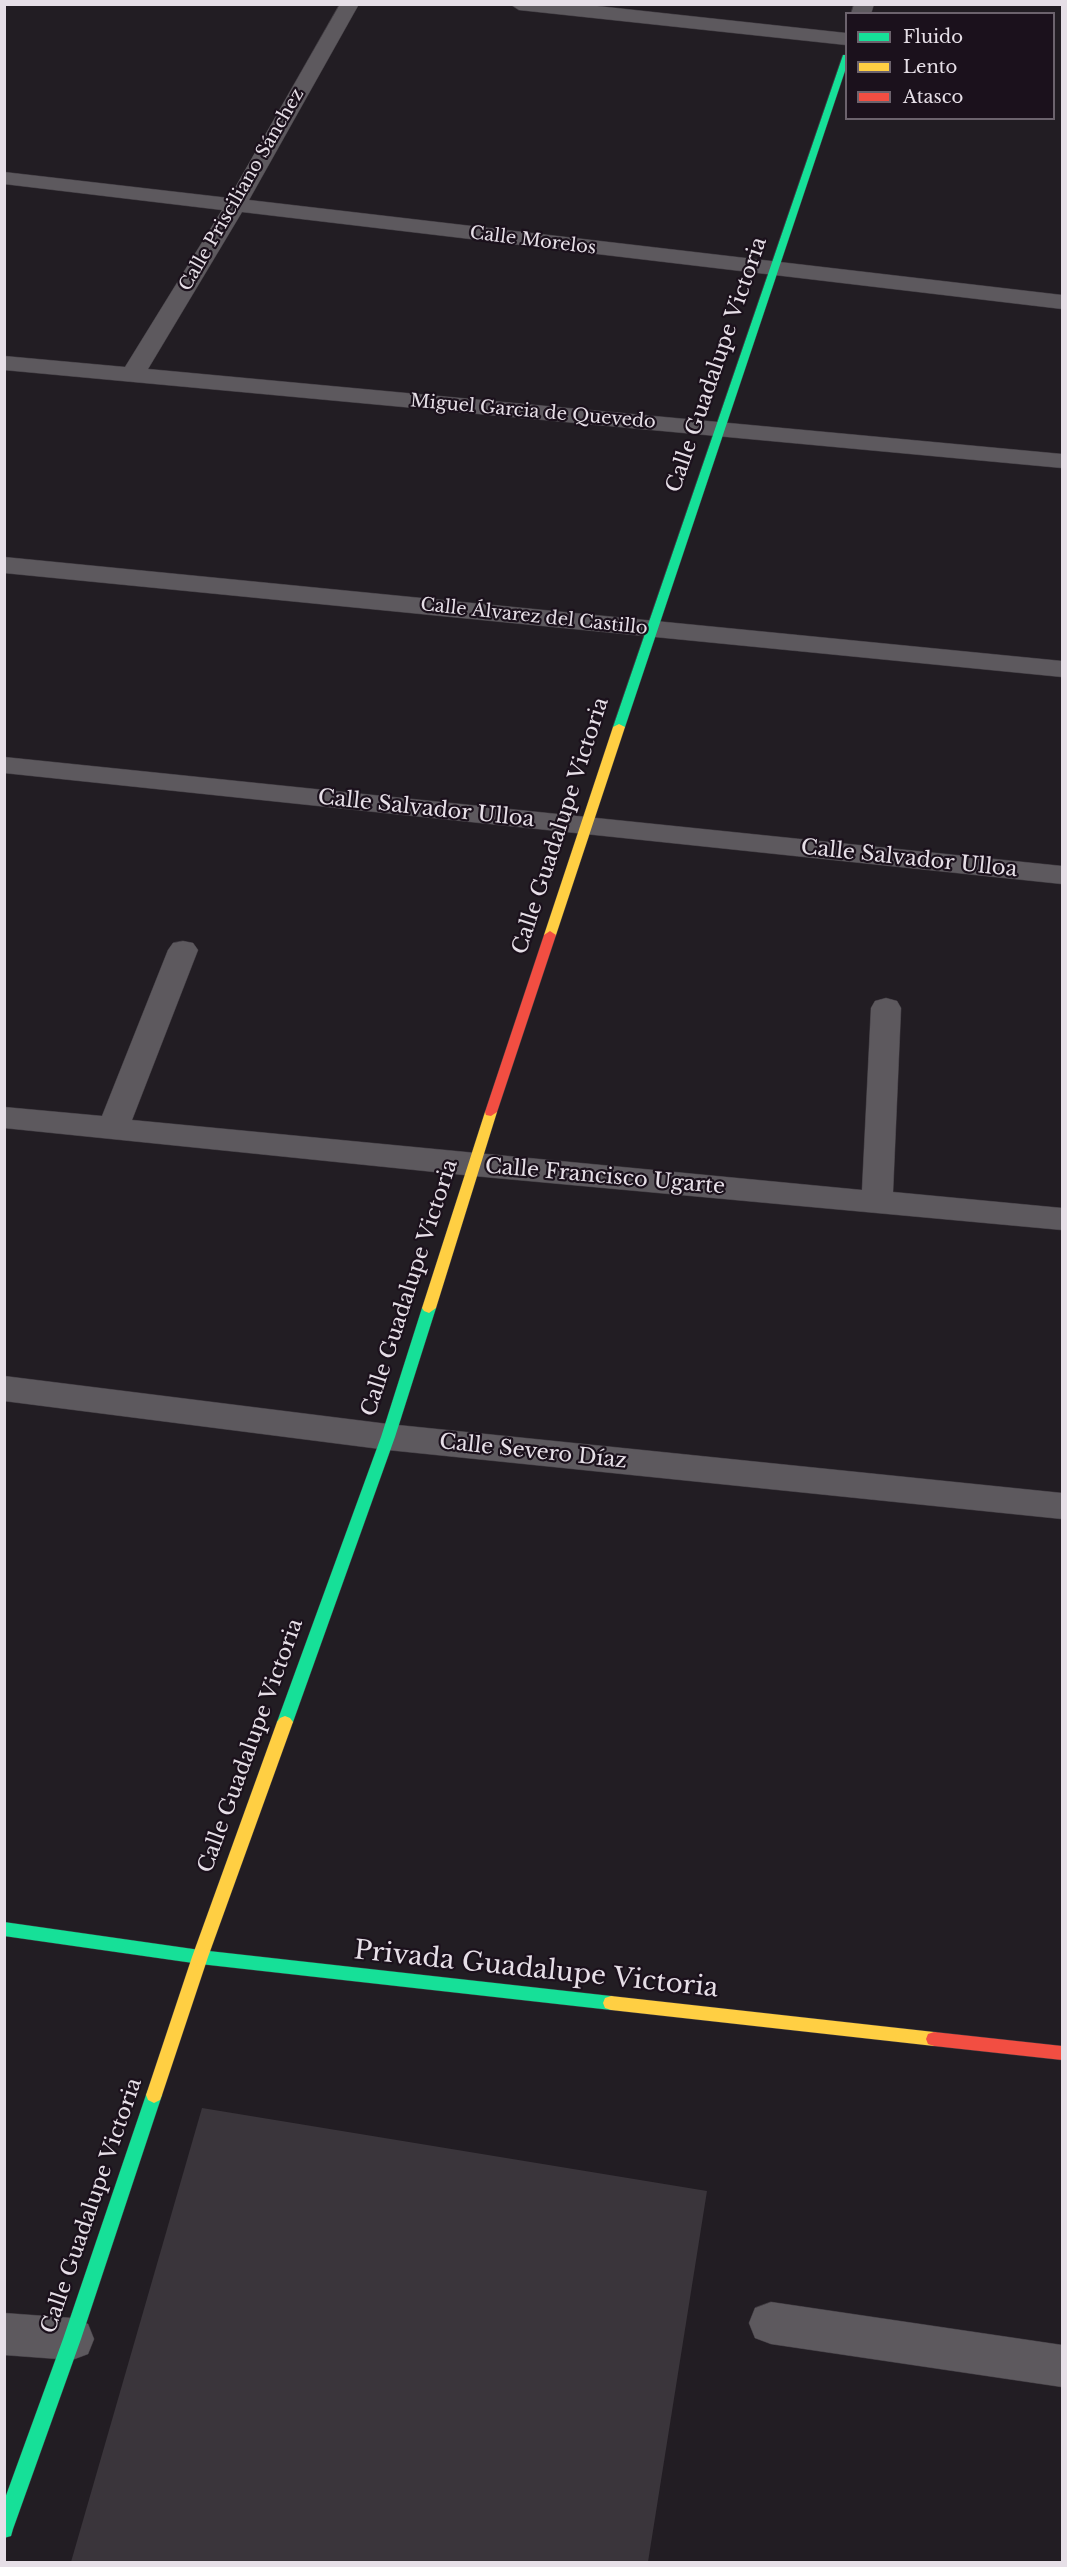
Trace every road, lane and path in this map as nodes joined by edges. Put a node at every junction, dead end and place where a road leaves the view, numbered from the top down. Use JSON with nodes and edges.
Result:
{"nodes":[{"id":1,"x":350,"y":4,"type":"edge"},
{"id":2,"x":519,"y":4,"type":"edge"},
{"id":3,"x":845,"y":39,"type":"edge"},
{"id":4,"x":845,"y":60,"type":"edge"},
{"id":5,"x":4,"y":178,"type":"edge"},
{"id":6,"x":235,"y":206,"type":"junction"},
{"id":7,"x":775,"y":269,"type":"junction"},
{"id":8,"x":1062,"y":302,"type":"edge"},
{"id":9,"x":4,"y":363,"type":"edge"},
{"id":10,"x":133,"y":374,"type":"junction"},
{"id":11,"x":721,"y":430,"type":"junction"},
{"id":12,"x":1062,"y":461,"type":"edge"},
{"id":13,"x":4,"y":565,"type":"edge"},
{"id":14,"x":652,"y":628,"type":"junction"},
{"id":15,"x":1062,"y":669,"type":"edge"},
{"id":16,"x":4,"y":765,"type":"edge"},
{"id":17,"x":587,"y":826,"type":"junction"},
{"id":18,"x":1062,"y":875,"type":"edge"},
{"id":19,"x":183,"y":950,"type":"dead end"},
{"id":20,"x":886,"y":1008,"type":"dead end"},
{"id":21,"x":4,"y":1117,"type":"edge"},
{"id":22,"x":112,"y":1128,"type":"junction"},
{"id":23,"x":474,"y":1165,"type":"junction"},
{"id":24,"x":877,"y":1202,"type":"junction"},
{"id":25,"x":1062,"y":1219,"type":"edge"},
{"id":26,"x":4,"y":1388,"type":"edge"},
{"id":27,"x":388,"y":1437,"type":"junction"},
{"id":28,"x":1062,"y":1506,"type":"edge"},
{"id":29,"x":4,"y":1929,"type":"edge"},
{"id":30,"x":200,"y":1957,"type":"junction"},
{"id":31,"x":1062,"y":2053,"type":"edge"},
{"id":32,"x":771,"y":2323,"type":"dead end"},
{"id":33,"x":4,"y":2334,"type":"edge"},
{"id":34,"x":72,"y":2339,"type":"junction"},
{"id":35,"x":1062,"y":2366,"type":"edge"},
{"id":36,"x":4,"y":2529,"type":"edge"}],
"edges":[{"from":1,"to":6,"type":"street","name":"Calle Prisciliano Sánchez"},
{"from":2,"to":3,"type":"street"},
{"from":4,"to":7,"type":"street","name":"Calle Guadalupe Victoria"},
{"from":5,"to":6,"type":"street","name":"Calle Morelos"},
{"from":6,"to":7,"type":"street","name":"Calle Morelos"},
{"from":6,"to":10,"type":"street","name":"Calle Prisciliano Sánchez"},
{"from":7,"to":8,"type":"street","name":"Calle Morelos"},
{"from":7,"to":11,"type":"street","name":"Calle Guadalupe Victoria"},
{"from":9,"to":10,"type":"street","name":"Miguel Garcia de Quevedo"},
{"from":10,"to":11,"type":"street","name":"Miguel Garcia de Quevedo"},
{"from":11,"to":12,"type":"street","name":"Miguel Garcia de Quevedo"},
{"from":11,"to":14,"type":"street","name":"Calle Guadalupe Victoria"},
{"from":13,"to":14,"type":"street","name":"Calle Álvarez del Castillo"},
{"from":14,"to":15,"type":"street","name":"Calle Álvarez del Castillo"},
{"from":14,"to":17,"type":"street","name":"Calle Guadalupe Victoria"},
{"from":16,"to":17,"type":"street","name":"Calle Salvador Ulloa"},
{"from":17,"to":18,"type":"street","name":"Calle Salvador Ulloa"},
{"from":17,"to":23,"type":"street","name":"Calle Guadalupe Victoria"},
{"from":19,"to":22,"type":"street"},
{"from":20,"to":24,"type":"street"},
{"from":21,"to":22,"type":"street","name":"Calle Francisco Ugarte"},
{"from":22,"to":23,"type":"street","name":"Calle Francisco Ugarte"},
{"from":23,"to":24,"type":"street","name":"Calle Francisco Ugarte"},
{"from":23,"to":27,"type":"street","name":"Calle Guadalupe Victoria"},
{"from":24,"to":25,"type":"street","name":"Calle Francisco Ugarte"},
{"from":26,"to":27,"type":"street","name":"Calle Severo Díaz"},
{"from":27,"to":28,"type":"street","name":"Calle Severo Díaz"},
{"from":27,"to":30,"type":"street","name":"Calle Guadalupe Victoria"},
{"from":29,"to":30,"type":"street","name":"Privada Guadalupe Victoria"},
{"from":30,"to":31,"type":"street","name":"Privada Guadalupe Victoria"},
{"from":30,"to":34,"type":"street","name":"Calle Guadalupe Victoria"},
{"from":32,"to":35,"type":"street"},
{"from":33,"to":34,"type":"street"},
{"from":34,"to":36,"type":"street","name":"Calle Guadalupe Victoria"}]}
